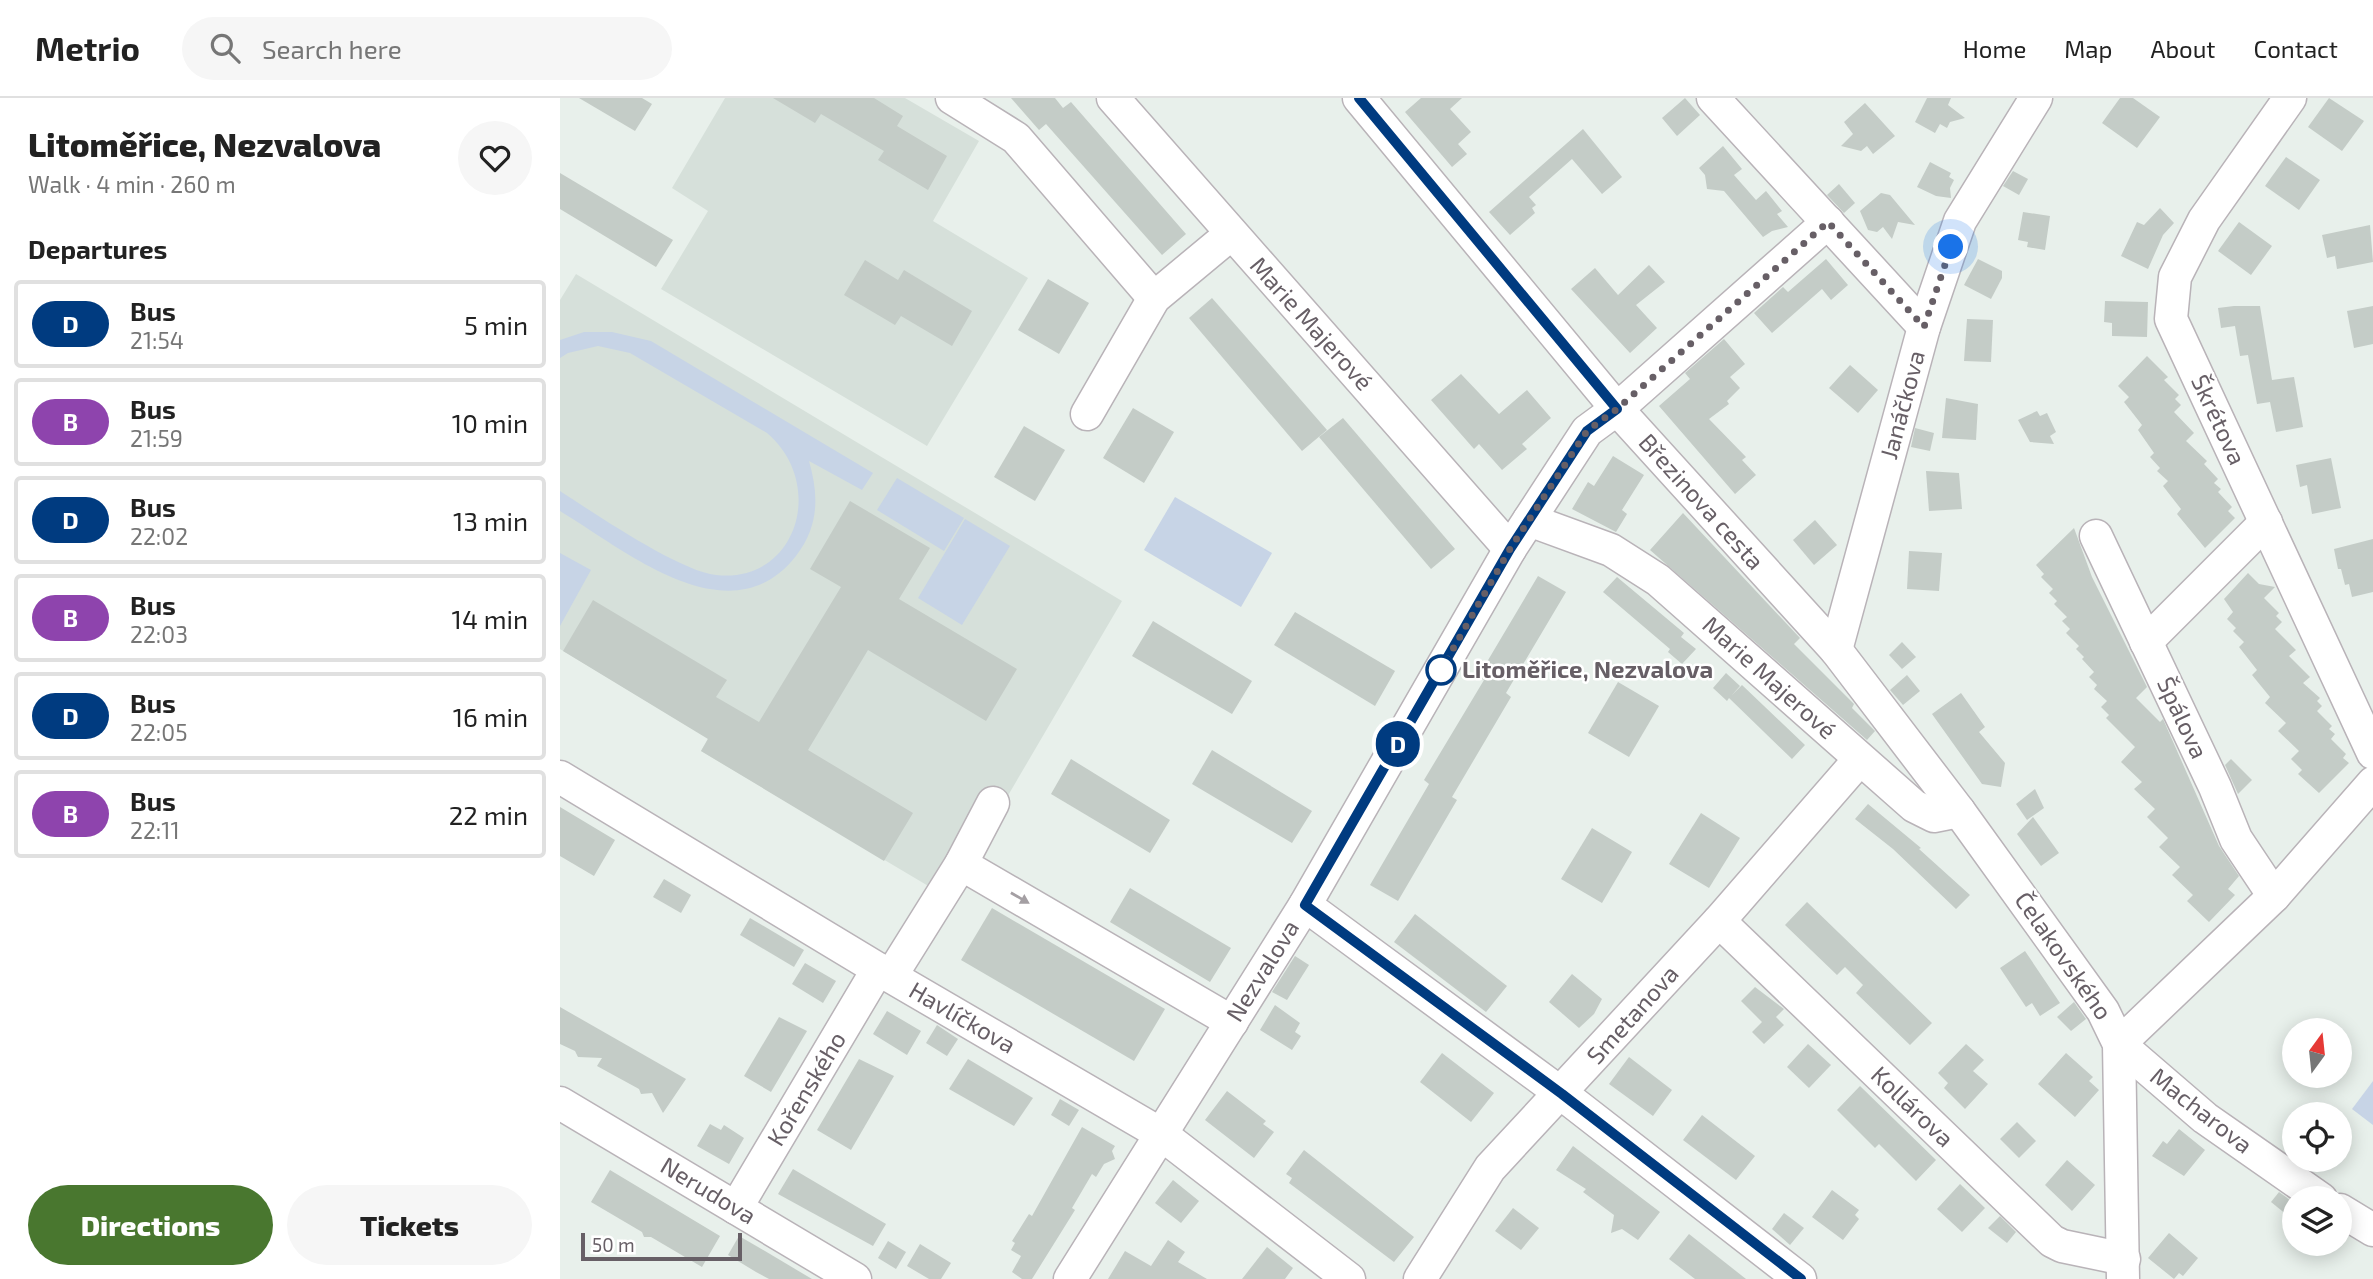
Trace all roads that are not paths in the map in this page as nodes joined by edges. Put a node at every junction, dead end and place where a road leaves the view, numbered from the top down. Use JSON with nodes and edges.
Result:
{"nodes":[{"id":1,"x":952,"y":98,"type":"edge"},
{"id":2,"x":1113,"y":98,"type":"edge"},
{"id":3,"x":1713,"y":98,"type":"edge"},
{"id":4,"x":2036,"y":98,"type":"edge"},
{"id":5,"x":2290,"y":98,"type":"edge"},
{"id":6,"x":1370,"y":102,"type":"edge"},
{"id":7,"x":1828,"y":222,"type":"junction"},
{"id":8,"x":1231,"y":234,"type":"junction"},
{"id":9,"x":1154,"y":298,"type":"junction"},
{"id":10,"x":1924,"y":327,"type":"junction"},
{"id":11,"x":1617,"y":409,"type":"junction"},
{"id":12,"x":1087,"y":414,"type":"dead end"},
{"id":13,"x":1529,"y":520,"type":"junction"},
{"id":14,"x":2266,"y":523,"type":"junction"},
{"id":15,"x":2096,"y":536,"type":"dead end"},
{"id":16,"x":1510,"y":549,"type":"junction"},
{"id":17,"x":2146,"y":642,"type":"junction"},
{"id":18,"x":1836,"y":650,"type":"junction"},
{"id":19,"x":2373,"y":753,"type":"edge"},
{"id":20,"x":1859,"y":760,"type":"junction"},
{"id":21,"x":560,"y":778,"type":"edge"},
{"id":22,"x":2373,"y":783,"type":"edge"},
{"id":23,"x":993,"y":803,"type":"dead end"},
{"id":24,"x":1959,"y":811,"type":"junction"},
{"id":25,"x":961,"y":864,"type":"junction"},
{"id":26,"x":2274,"y":896,"type":"junction"},
{"id":27,"x":1305,"y":905,"type":"junction"},
{"id":28,"x":1718,"y":922,"type":"junction"},
{"id":29,"x":884,"y":973,"type":"junction"},
{"id":30,"x":1232,"y":1021,"type":"junction"},
{"id":31,"x":2119,"y":1044,"type":"junction"},
{"id":32,"x":1562,"y":1094,"type":"junction"},
{"id":33,"x":560,"y":1103,"type":"edge"},
{"id":34,"x":1161,"y":1133,"type":"junction"},
{"id":35,"x":2302,"y":1186,"type":"edge"},
{"id":36,"x":736,"y":1208,"type":"junction"},
{"id":37,"x":2352,"y":1217,"type":"edge"},
{"id":38,"x":2373,"y":1230,"type":"edge"},
{"id":39,"x":2124,"y":1269,"type":"edge"},
{"id":40,"x":1791,"y":1276,"type":"edge"},
{"id":41,"x":855,"y":1279,"type":"edge"},
{"id":42,"x":1070,"y":1279,"type":"edge"},
{"id":43,"x":1349,"y":1279,"type":"edge"},
{"id":44,"x":1420,"y":1279,"type":"edge"}],
"edges":[{"from":1,"to":9,"type":"street"},
{"from":2,"to":8,"type":"street","name":"Marie Majerové"},
{"from":3,"to":7,"type":"street"},
{"from":4,"to":10,"type":"street","name":"Janáčkova"},
{"from":5,"to":14,"type":"street","name":"Škrétova"},
{"from":6,"to":11,"type":"street","name":"Březinova cesta"},
{"from":7,"to":10,"type":"street"},
{"from":7,"to":11,"type":"street","name":"Nezvalova"},
{"from":8,"to":9,"type":"street"},
{"from":8,"to":16,"type":"street","name":"Marie Majerové"},
{"from":9,"to":12,"type":"street"},
{"from":10,"to":18,"type":"street","name":"Janáčkova"},
{"from":11,"to":13,"type":"street","name":"Nezvalova"},
{"from":11,"to":18,"type":"street","name":"Březinova cesta"},
{"from":13,"to":16,"type":"street","name":"Nezvalova"},
{"from":13,"to":20,"type":"street","name":"Marie Majerové"},
{"from":14,"to":17,"type":"street"},
{"from":14,"to":19,"type":"street","name":"Škrétova"},
{"from":15,"to":17,"type":"street","name":"Špálova"},
{"from":16,"to":27,"type":"street","name":"Nezvalova"},
{"from":17,"to":26,"type":"street","name":"Špálova"},
{"from":18,"to":24,"type":"street","name":"Březinova cesta"},
{"from":20,"to":24,"type":"street"},
{"from":20,"to":28,"type":"street","name":"Smetanova"},
{"from":21,"to":29,"type":"street","name":"Havlíčkova"},
{"from":22,"to":26,"type":"street"},
{"from":23,"to":25,"type":"street","name":"Kořenského"},
{"from":24,"to":31,"type":"street","name":"Čelakovského"},
{"from":25,"to":29,"type":"street","name":"Kořenského"},
{"from":25,"to":30,"type":"street","one_way":true},
{"from":26,"to":31,"type":"street"},
{"from":27,"to":30,"type":"street","name":"Nezvalova"},
{"from":27,"to":32,"type":"street"},
{"from":28,"to":32,"type":"street","name":"Smetanova"},
{"from":28,"to":39,"type":"street","name":"Kollárova"},
{"from":29,"to":34,"type":"street","name":"Havlíčkova"},
{"from":29,"to":36,"type":"street","name":"Kořenského"},
{"from":30,"to":34,"type":"street","name":"Nezvalova"},
{"from":31,"to":35,"type":"street","name":"Macharova"},
{"from":31,"to":39,"type":"street","name":"Čelakovského"},
{"from":32,"to":40,"type":"street"},
{"from":32,"to":44,"type":"street","name":"Smetanova"},
{"from":33,"to":36,"type":"street","name":"Nerudova"},
{"from":34,"to":42,"type":"street","name":"Nezvalova"},
{"from":34,"to":43,"type":"street","name":"Havlíčkova"},
{"from":36,"to":41,"type":"street","name":"Nerudova"},
{"from":37,"to":38,"type":"street"}]}
